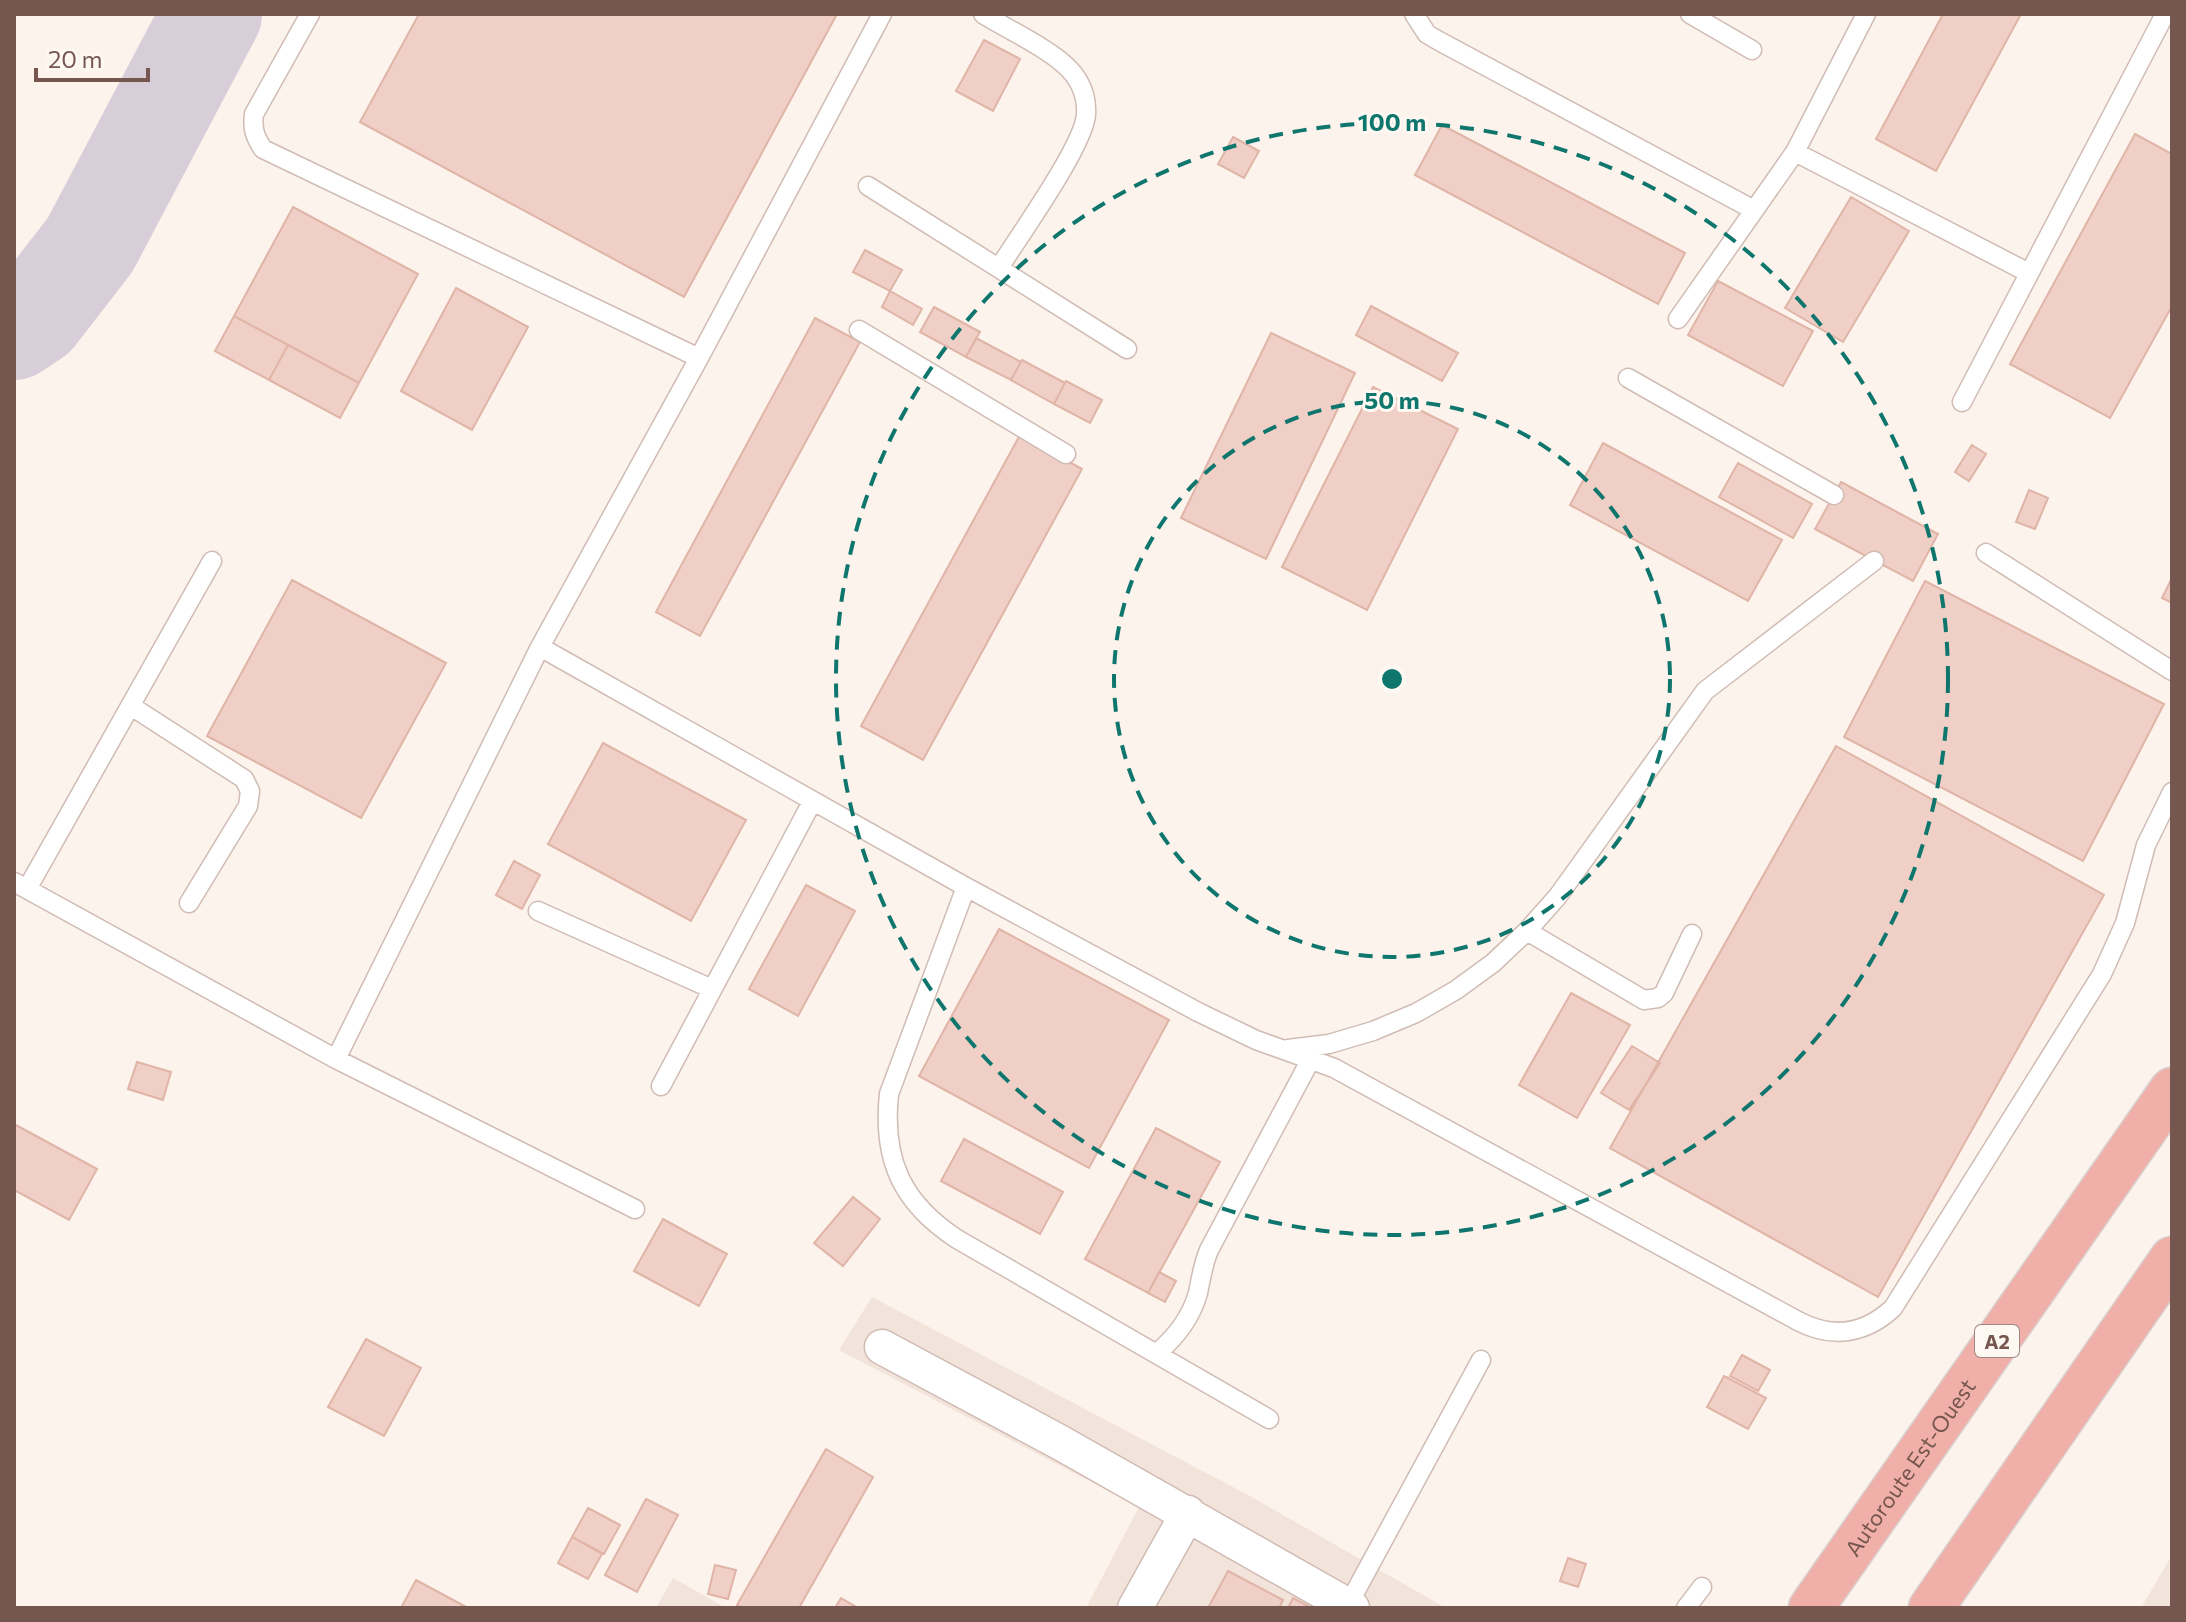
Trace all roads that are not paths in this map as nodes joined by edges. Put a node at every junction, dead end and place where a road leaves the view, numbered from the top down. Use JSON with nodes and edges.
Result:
{"nodes":[{"id":1,"x":310,"y":14,"type":"edge"},
{"id":2,"x":882,"y":14,"type":"edge"},
{"id":3,"x":983,"y":14,"type":"edge"},
{"id":4,"x":1414,"y":14,"type":"edge"},
{"id":5,"x":1690,"y":14,"type":"edge"},
{"id":6,"x":1866,"y":14,"type":"edge"},
{"id":7,"x":2165,"y":14,"type":"edge"},
{"id":8,"x":1752,"y":50,"type":"dead end"},
{"id":9,"x":1795,"y":152,"type":"junction"},
{"id":10,"x":868,"y":186,"type":"dead end"},
{"id":11,"x":1754,"y":210,"type":"junction"},
{"id":12,"x":999,"y":268,"type":"junction"},
{"id":13,"x":2029,"y":273,"type":"junction"},
{"id":14,"x":1678,"y":319,"type":"dead end"},
{"id":15,"x":859,"y":330,"type":"dead end"},
{"id":16,"x":1127,"y":349,"type":"dead end"},
{"id":17,"x":699,"y":358,"type":"junction"},
{"id":18,"x":1628,"y":378,"type":"dead end"},
{"id":19,"x":1962,"y":402,"type":"dead end"},
{"id":20,"x":1066,"y":454,"type":"dead end"},
{"id":21,"x":1834,"y":495,"type":"dead end"},
{"id":22,"x":1986,"y":553,"type":"dead end"},
{"id":23,"x":212,"y":561,"type":"dead end"},
{"id":24,"x":1874,"y":561,"type":"dead end"},
{"id":25,"x":540,"y":647,"type":"junction"},
{"id":26,"x":2172,"y":671,"type":"edge"},
{"id":27,"x":131,"y":706,"type":"junction"},
{"id":28,"x":2172,"y":792,"type":"edge"},
{"id":29,"x":812,"y":802,"type":"junction"},
{"id":30,"x":20,"y":885,"type":"edge"},
{"id":31,"x":966,"y":887,"type":"junction"},
{"id":32,"x":189,"y":903,"type":"dead end"},
{"id":33,"x":538,"y":911,"type":"dead end"},
{"id":34,"x":1527,"y":931,"type":"junction"},
{"id":35,"x":1692,"y":934,"type":"dead end"},
{"id":36,"x":712,"y":989,"type":"junction"},
{"id":37,"x":1286,"y":1050,"type":"junction"},
{"id":38,"x":336,"y":1059,"type":"junction"},
{"id":39,"x":1311,"y":1059,"type":"junction"},
{"id":40,"x":661,"y":1086,"type":"dead end"},
{"id":41,"x":2172,"y":1090,"type":"edge"},
{"id":42,"x":635,"y":1209,"type":"dead end"},
{"id":43,"x":2172,"y":1259,"type":"edge"},
{"id":44,"x":882,"y":1347,"type":"dead end"},
{"id":45,"x":1156,"y":1354,"type":"junction"},
{"id":46,"x":1481,"y":1360,"type":"dead end"},
{"id":47,"x":1269,"y":1419,"type":"dead end"},
{"id":48,"x":1188,"y":1513,"type":"junction"},
{"id":49,"x":1702,"y":1587,"type":"dead end"},
{"id":50,"x":1817,"y":1600,"type":"edge"},
{"id":51,"x":1350,"y":1607,"type":"edge"},
{"id":52,"x":1135,"y":1608,"type":"edge"},
{"id":53,"x":1686,"y":1608,"type":"edge"},
{"id":54,"x":1931,"y":1608,"type":"edge"}],
"edges":[{"from":1,"to":17,"type":"lane"},
{"from":2,"to":17,"type":"lane"},
{"from":3,"to":12,"type":"lane"},
{"from":4,"to":11,"type":"lane"},
{"from":5,"to":8,"type":"lane"},
{"from":6,"to":9,"type":"lane"},
{"from":7,"to":13,"type":"lane"},
{"from":9,"to":11,"type":"lane"},
{"from":9,"to":13,"type":"lane"},
{"from":10,"to":12,"type":"lane"},
{"from":11,"to":14,"type":"lane"},
{"from":12,"to":16,"type":"lane"},
{"from":13,"to":19,"type":"lane"},
{"from":15,"to":20,"type":"lane"},
{"from":17,"to":25,"type":"lane"},
{"from":18,"to":21,"type":"lane"},
{"from":22,"to":26,"type":"lane"},
{"from":23,"to":27,"type":"lane"},
{"from":24,"to":34,"type":"lane"},
{"from":25,"to":29,"type":"lane"},
{"from":25,"to":38,"type":"lane"},
{"from":27,"to":30,"type":"lane"},
{"from":27,"to":32,"type":"lane"},
{"from":28,"to":39,"type":"lane"},
{"from":29,"to":31,"type":"lane"},
{"from":29,"to":36,"type":"lane"},
{"from":30,"to":38,"type":"lane"},
{"from":31,"to":37,"type":"lane"},
{"from":31,"to":45,"type":"lane"},
{"from":33,"to":36,"type":"lane"},
{"from":34,"to":35,"type":"lane"},
{"from":34,"to":37,"type":"lane"},
{"from":36,"to":40,"type":"lane"},
{"from":37,"to":39,"type":"lane"},
{"from":38,"to":42,"type":"lane"},
{"from":39,"to":45,"type":"lane"},
{"from":41,"to":50,"type":"highway","name":"Autoroute Est-Ouest","number":"A2"},
{"from":43,"to":54,"type":"highway"},
{"from":44,"to":48,"type":"street"},
{"from":45,"to":47,"type":"lane"},
{"from":46,"to":51,"type":"lane"},
{"from":48,"to":51,"type":"street"},
{"from":48,"to":52,"type":"street"},
{"from":49,"to":53,"type":"lane"}]}
